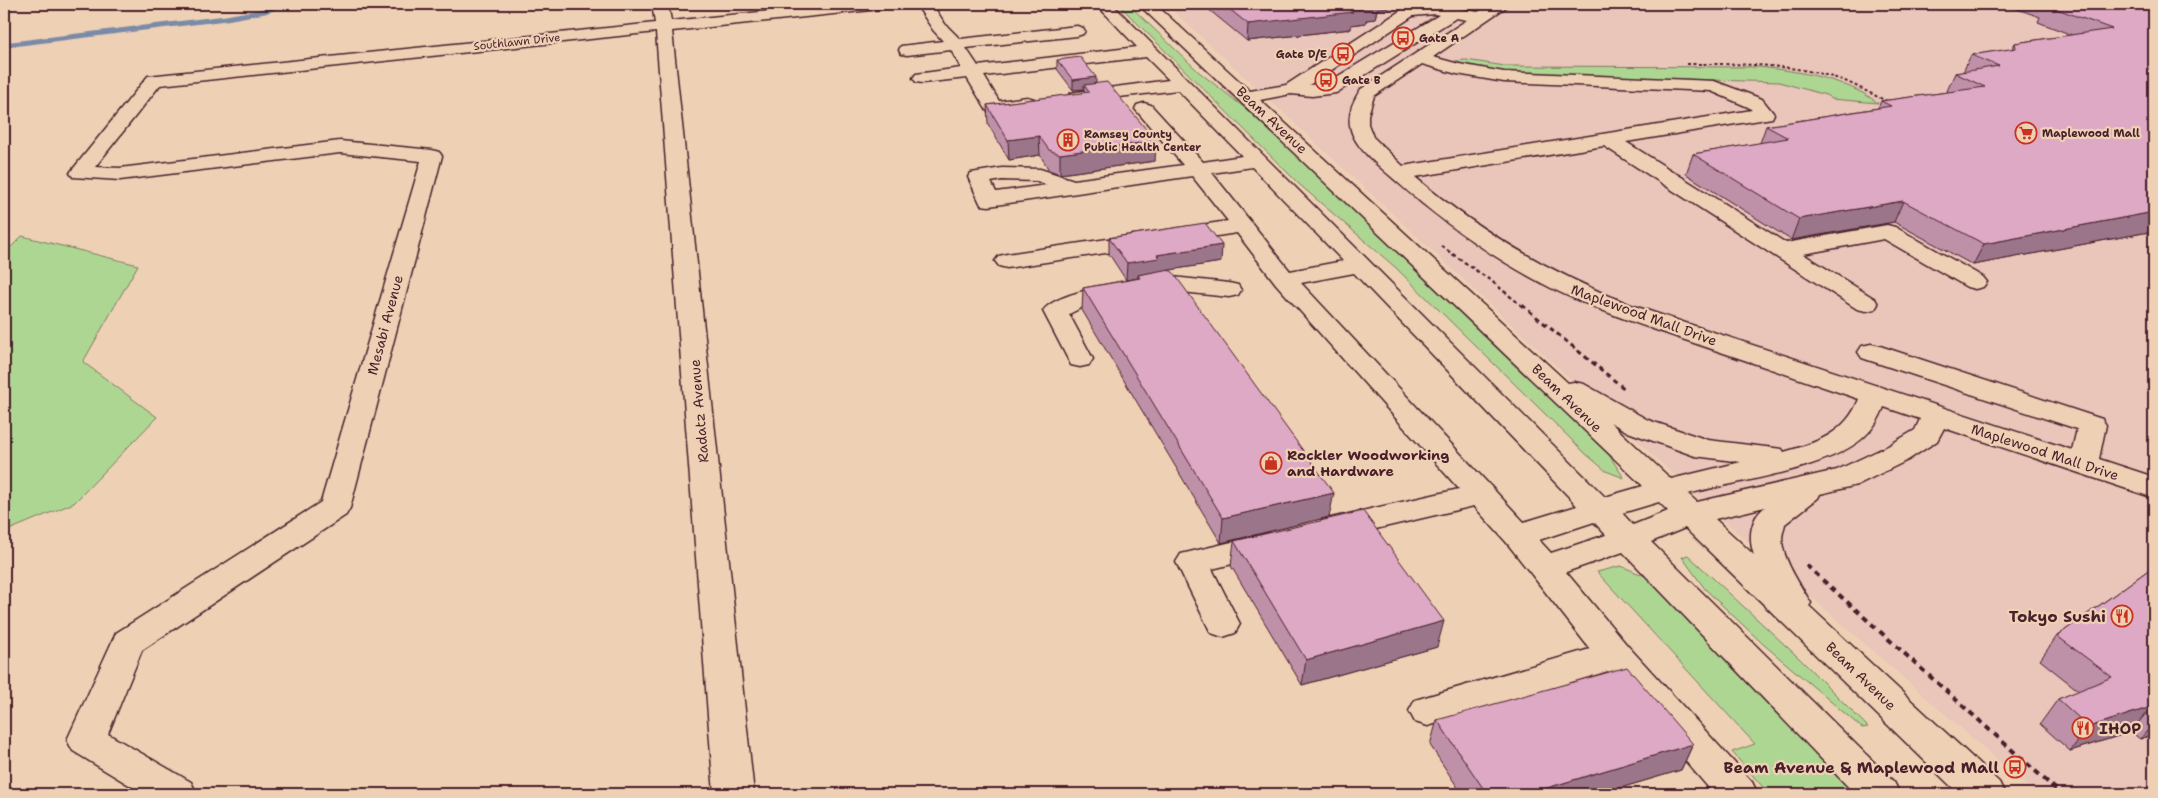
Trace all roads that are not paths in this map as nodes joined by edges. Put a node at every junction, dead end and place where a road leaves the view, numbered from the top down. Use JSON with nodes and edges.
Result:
{"nodes":[{"id":1,"x":881,"y":4,"type":"edge"},
{"id":2,"x":924,"y":4,"type":"edge"},
{"id":3,"x":1104,"y":4,"type":"edge"},
{"id":4,"x":1500,"y":4,"type":"edge"},
{"id":5,"x":847,"y":6,"type":"edge"},
{"id":6,"x":1152,"y":6,"type":"edge"},
{"id":7,"x":1453,"y":13,"type":"junction"},
{"id":8,"x":662,"y":15,"type":"edge"},
{"id":9,"x":1480,"y":17,"type":"junction"},
{"id":10,"x":1077,"y":31,"type":"dead end"},
{"id":11,"x":956,"y":44,"type":"junction"},
{"id":12,"x":907,"y":50,"type":"dead end"},
{"id":13,"x":1150,"y":51,"type":"junction"},
{"id":14,"x":1419,"y":58,"type":"junction"},
{"id":15,"x":973,"y":73,"type":"junction"},
{"id":16,"x":922,"y":78,"type":"dead end"},
{"id":17,"x":154,"y":80,"type":"joint"},
{"id":18,"x":1183,"y":84,"type":"junction"},
{"id":19,"x":1330,"y":88,"type":"junction"},
{"id":20,"x":1291,"y":89,"type":"junction"},
{"id":21,"x":1247,"y":97,"type":"junction"},
{"id":22,"x":1059,"y":99,"type":"edge"},
{"id":23,"x":1040,"y":101,"type":"edge"},
{"id":24,"x":1144,"y":109,"type":"dead end"},
{"id":25,"x":1358,"y":110,"type":"junction"},
{"id":26,"x":1607,"y":139,"type":"junction"},
{"id":27,"x":1257,"y":160,"type":"junction"},
{"id":28,"x":1198,"y":168,"type":"junction"},
{"id":29,"x":1399,"y":173,"type":"junction"},
{"id":30,"x":1072,"y":187,"type":"dead end"},
{"id":31,"x":1242,"y":226,"type":"junction"},
{"id":32,"x":1782,"y":251,"type":"junction"},
{"id":33,"x":1007,"y":260,"type":"dead end"},
{"id":34,"x":1360,"y":265,"type":"junction"},
{"id":35,"x":1284,"y":279,"type":"junction"},
{"id":36,"x":1976,"y":282,"type":"dead end"},
{"id":37,"x":1229,"y":290,"type":"dead end"},
{"id":38,"x":1866,"y":304,"type":"dead end"},
{"id":39,"x":1871,"y":352,"type":"dead end"},
{"id":40,"x":1080,"y":359,"type":"dead end"},
{"id":41,"x":1534,"y":366,"type":"junction"},
{"id":42,"x":1874,"y":396,"type":"junction"},
{"id":43,"x":1935,"y":416,"type":"junction"},
{"id":44,"x":1801,"y":457,"type":"junction"},
{"id":45,"x":2083,"y":465,"type":"junction"},
{"id":46,"x":1814,"y":485,"type":"junction"},
{"id":47,"x":2154,"y":488,"type":"edge"},
{"id":48,"x":1664,"y":491,"type":"junction"},
{"id":49,"x":1480,"y":494,"type":"junction"},
{"id":50,"x":1598,"y":509,"type":"junction"},
{"id":51,"x":1688,"y":515,"type":"junction"},
{"id":52,"x":1518,"y":535,"type":"junction"},
{"id":53,"x":1628,"y":539,"type":"junction"},
{"id":54,"x":1544,"y":567,"type":"junction"},
{"id":55,"x":1223,"y":624,"type":"dead end"},
{"id":56,"x":1805,"y":624,"type":"junction"},
{"id":57,"x":1615,"y":654,"type":"junction"},
{"id":58,"x":1428,"y":711,"type":"dead end"},
{"id":59,"x":177,"y":794,"type":"edge"},
{"id":60,"x":734,"y":794,"type":"edge"},
{"id":61,"x":1738,"y":794,"type":"edge"},
{"id":62,"x":1880,"y":794,"type":"edge"},
{"id":63,"x":1984,"y":794,"type":"edge"}],
"edges":[{"from":1,"to":5,"type":"street","name":"Southlawn Drive"},
{"from":2,"to":11,"type":"street"},
{"from":3,"to":13,"type":"street"},
{"from":4,"to":9,"type":"street"},
{"from":5,"to":8,"type":"street","name":"Southlawn Drive"},
{"from":6,"to":21,"type":"street","name":"Beam Avenue"},
{"from":7,"to":9,"type":"street"},
{"from":7,"to":19,"type":"street"},
{"from":7,"to":20,"type":"street"},
{"from":8,"to":17,"type":"street","name":"Southlawn Drive"},
{"from":8,"to":60,"type":"street","name":"Radatz Avenue"},
{"from":9,"to":14,"type":"street"},
{"from":10,"to":11,"type":"street"},
{"from":11,"to":12,"type":"street"},
{"from":11,"to":15,"type":"street"},
{"from":13,"to":15,"type":"street"},
{"from":13,"to":18,"type":"street"},
{"from":14,"to":25,"type":"street"},
{"from":14,"to":26,"type":"street"},
{"from":15,"to":16,"type":"street"},
{"from":15,"to":23,"type":"street"},
{"from":17,"to":59,"type":"street","name":"Mesabi Avenue"},
{"from":18,"to":22,"type":"street"},
{"from":18,"to":27,"type":"street"},
{"from":19,"to":20,"type":"street"},
{"from":19,"to":25,"type":"street"},
{"from":20,"to":21,"type":"street"},
{"from":21,"to":41,"type":"street","name":"Beam Avenue"},
{"from":24,"to":28,"type":"street"},
{"from":25,"to":29,"type":"street","name":"Maplewood Mall Drive"},
{"from":26,"to":29,"type":"street"},
{"from":26,"to":32,"type":"street"},
{"from":27,"to":28,"type":"street"},
{"from":27,"to":34,"type":"street"},
{"from":28,"to":30,"type":"street"},
{"from":28,"to":31,"type":"street"},
{"from":29,"to":42,"type":"street","name":"Maplewood Mall Drive"},
{"from":31,"to":33,"type":"street"},
{"from":31,"to":35,"type":"street"},
{"from":32,"to":36,"type":"street"},
{"from":32,"to":38,"type":"street"},
{"from":34,"to":35,"type":"street"},
{"from":34,"to":50,"type":"street"},
{"from":35,"to":49,"type":"street"},
{"from":37,"to":40,"type":"street"},
{"from":39,"to":45,"type":"street"},
{"from":41,"to":44,"type":"street"},
{"from":41,"to":48,"type":"street","name":"Beam Avenue"},
{"from":42,"to":43,"type":"street","name":"Maplewood Mall Drive"},
{"from":42,"to":44,"type":"street"},
{"from":43,"to":45,"type":"street","name":"Maplewood Mall Drive"},
{"from":43,"to":46,"type":"street"},
{"from":44,"to":48,"type":"street"},
{"from":45,"to":47,"type":"street","name":"Maplewood Mall Drive"},
{"from":46,"to":51,"type":"street"},
{"from":46,"to":56,"type":"street"},
{"from":48,"to":50,"type":"street"},
{"from":48,"to":51,"type":"street","name":"Beam Avenue"},
{"from":49,"to":52,"type":"street"},
{"from":49,"to":55,"type":"street"},
{"from":50,"to":52,"type":"street"},
{"from":50,"to":53,"type":"street"},
{"from":51,"to":53,"type":"street"},
{"from":51,"to":56,"type":"street","name":"Beam Avenue"},
{"from":52,"to":54,"type":"street"},
{"from":53,"to":54,"type":"street"},
{"from":53,"to":62,"type":"street"},
{"from":54,"to":57,"type":"street"},
{"from":56,"to":63,"type":"street","name":"Beam Avenue"},
{"from":57,"to":58,"type":"street"},
{"from":57,"to":61,"type":"street"}]}
